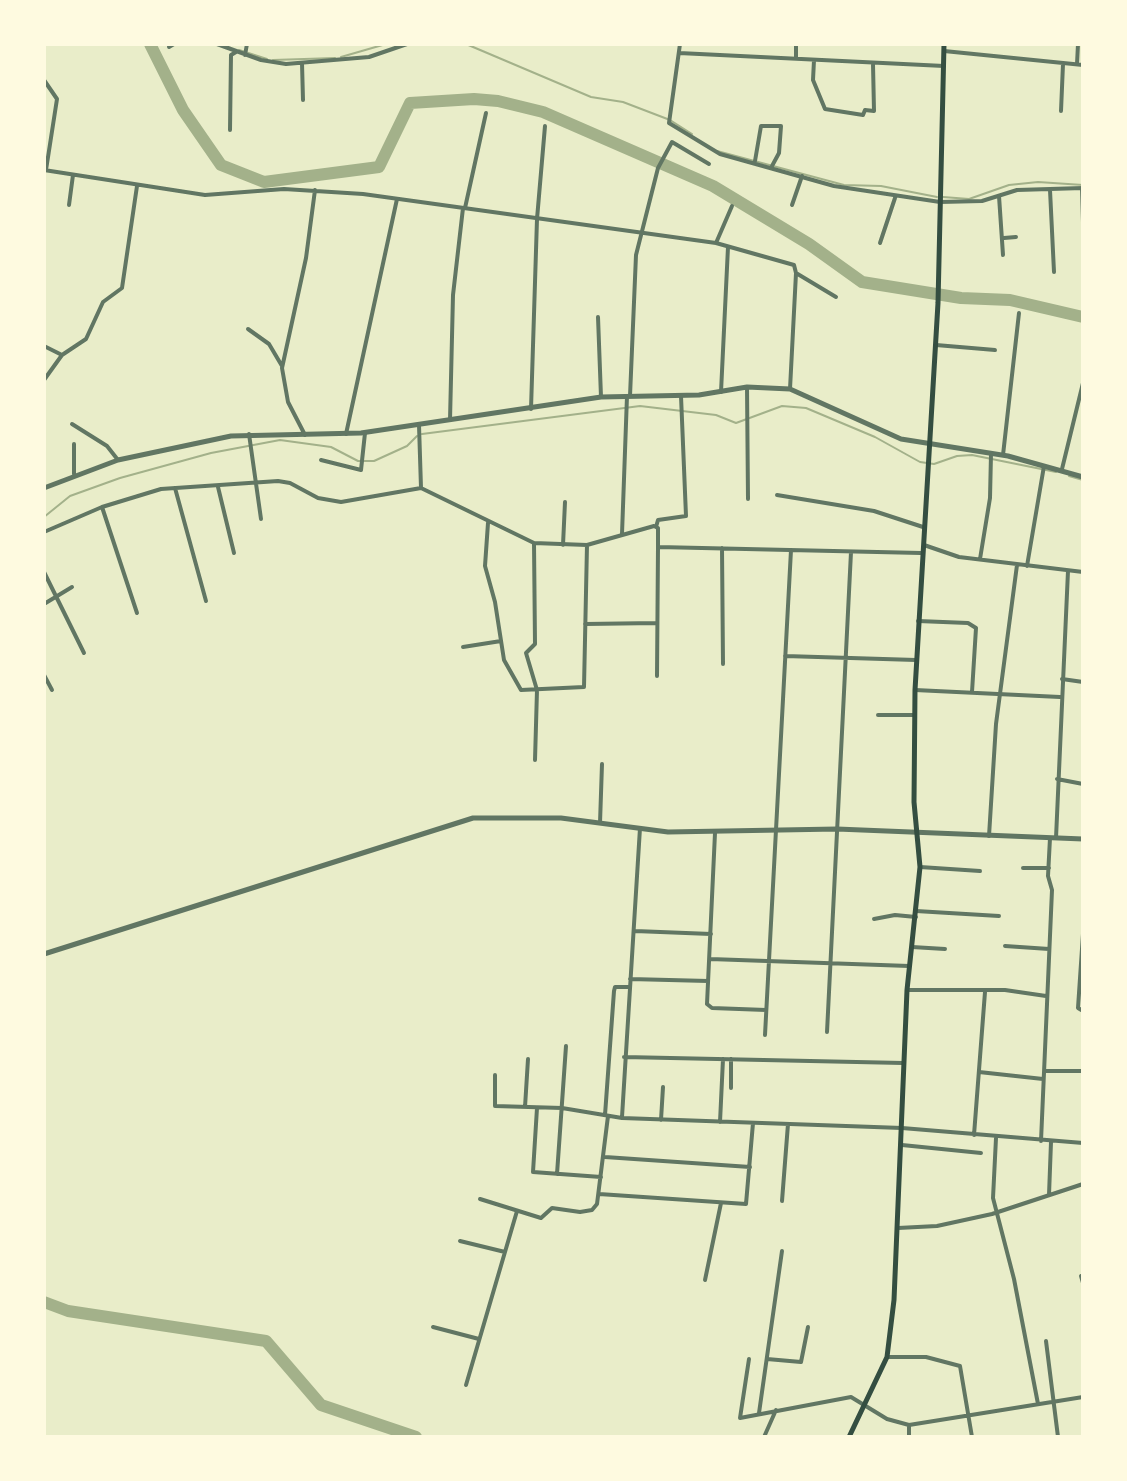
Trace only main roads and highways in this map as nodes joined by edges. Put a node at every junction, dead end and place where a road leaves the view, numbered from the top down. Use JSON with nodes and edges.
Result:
{"nodes":[{"id":1,"x":944,"y":47,"type":"edge"},
{"id":2,"x":849,"y":1437,"type":"edge"}],
"edges":[{"from":1,"to":2,"type":"main road"}]}
